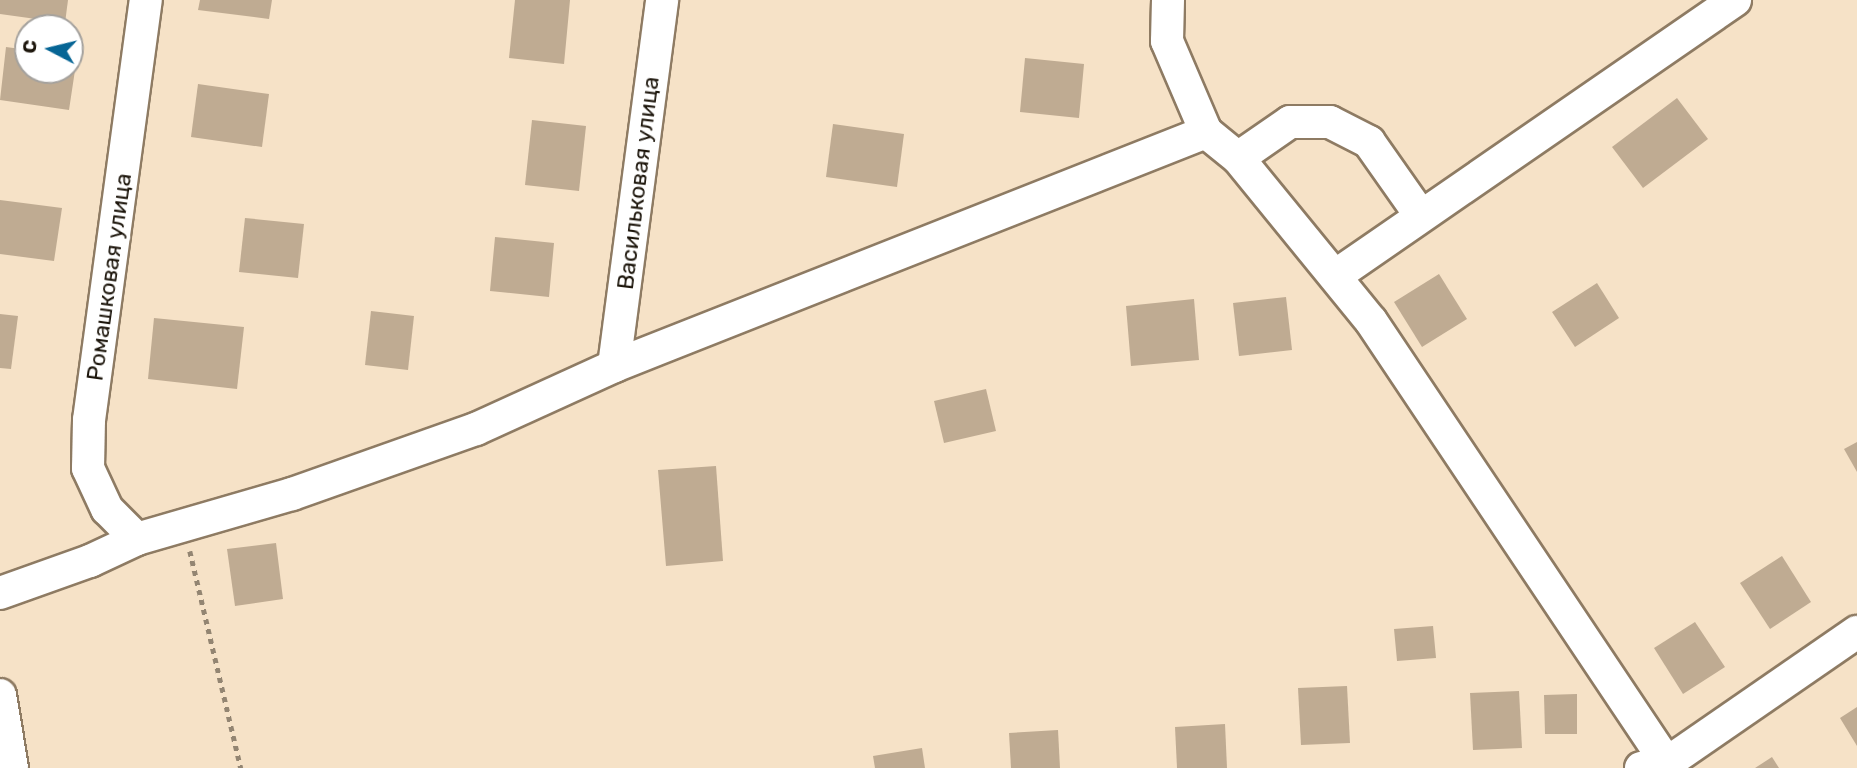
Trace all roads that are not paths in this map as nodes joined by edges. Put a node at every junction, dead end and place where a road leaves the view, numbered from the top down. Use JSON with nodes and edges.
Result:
{"nodes":[{"id":1,"x":146,"y":0,"type":"edge"},
{"id":2,"x":662,"y":0,"type":"edge"},
{"id":3,"x":1168,"y":0,"type":"edge"},
{"id":4,"x":1690,"y":0,"type":"edge"},
{"id":5,"x":1735,"y":0,"type":"edge"},
{"id":6,"x":1685,"y":34,"type":"junction"},
{"id":7,"x":1206,"y":132,"type":"junction"},
{"id":8,"x":1238,"y":158,"type":"junction"},
{"id":9,"x":1421,"y":216,"type":"junction"},
{"id":10,"x":1335,"y":276,"type":"junction"},
{"id":11,"x":614,"y":366,"type":"junction"},
{"id":12,"x":137,"y":539,"type":"junction"},
{"id":13,"x":0,"y":593,"type":"edge"},
{"id":14,"x":1857,"y":632,"type":"edge"},
{"id":15,"x":0,"y":695,"type":"edge"},
{"id":16,"x":1659,"y":766,"type":"edge"},
{"id":17,"x":12,"y":768,"type":"edge"}],
"edges":[{"from":1,"to":12,"type":"street","name":"Ромашковая улица"},
{"from":2,"to":11,"type":"street","name":"Васильковая улица"},
{"from":3,"to":7,"type":"street"},
{"from":4,"to":6,"type":"street"},
{"from":5,"to":6,"type":"street"},
{"from":6,"to":9,"type":"street"},
{"from":7,"to":8,"type":"street"},
{"from":7,"to":11,"type":"street"},
{"from":8,"to":9,"type":"street"},
{"from":8,"to":10,"type":"street"},
{"from":9,"to":10,"type":"street"},
{"from":10,"to":16,"type":"street"},
{"from":11,"to":12,"type":"street"},
{"from":12,"to":13,"type":"street"},
{"from":14,"to":16,"type":"street"},
{"from":15,"to":17,"type":"street"}]}
